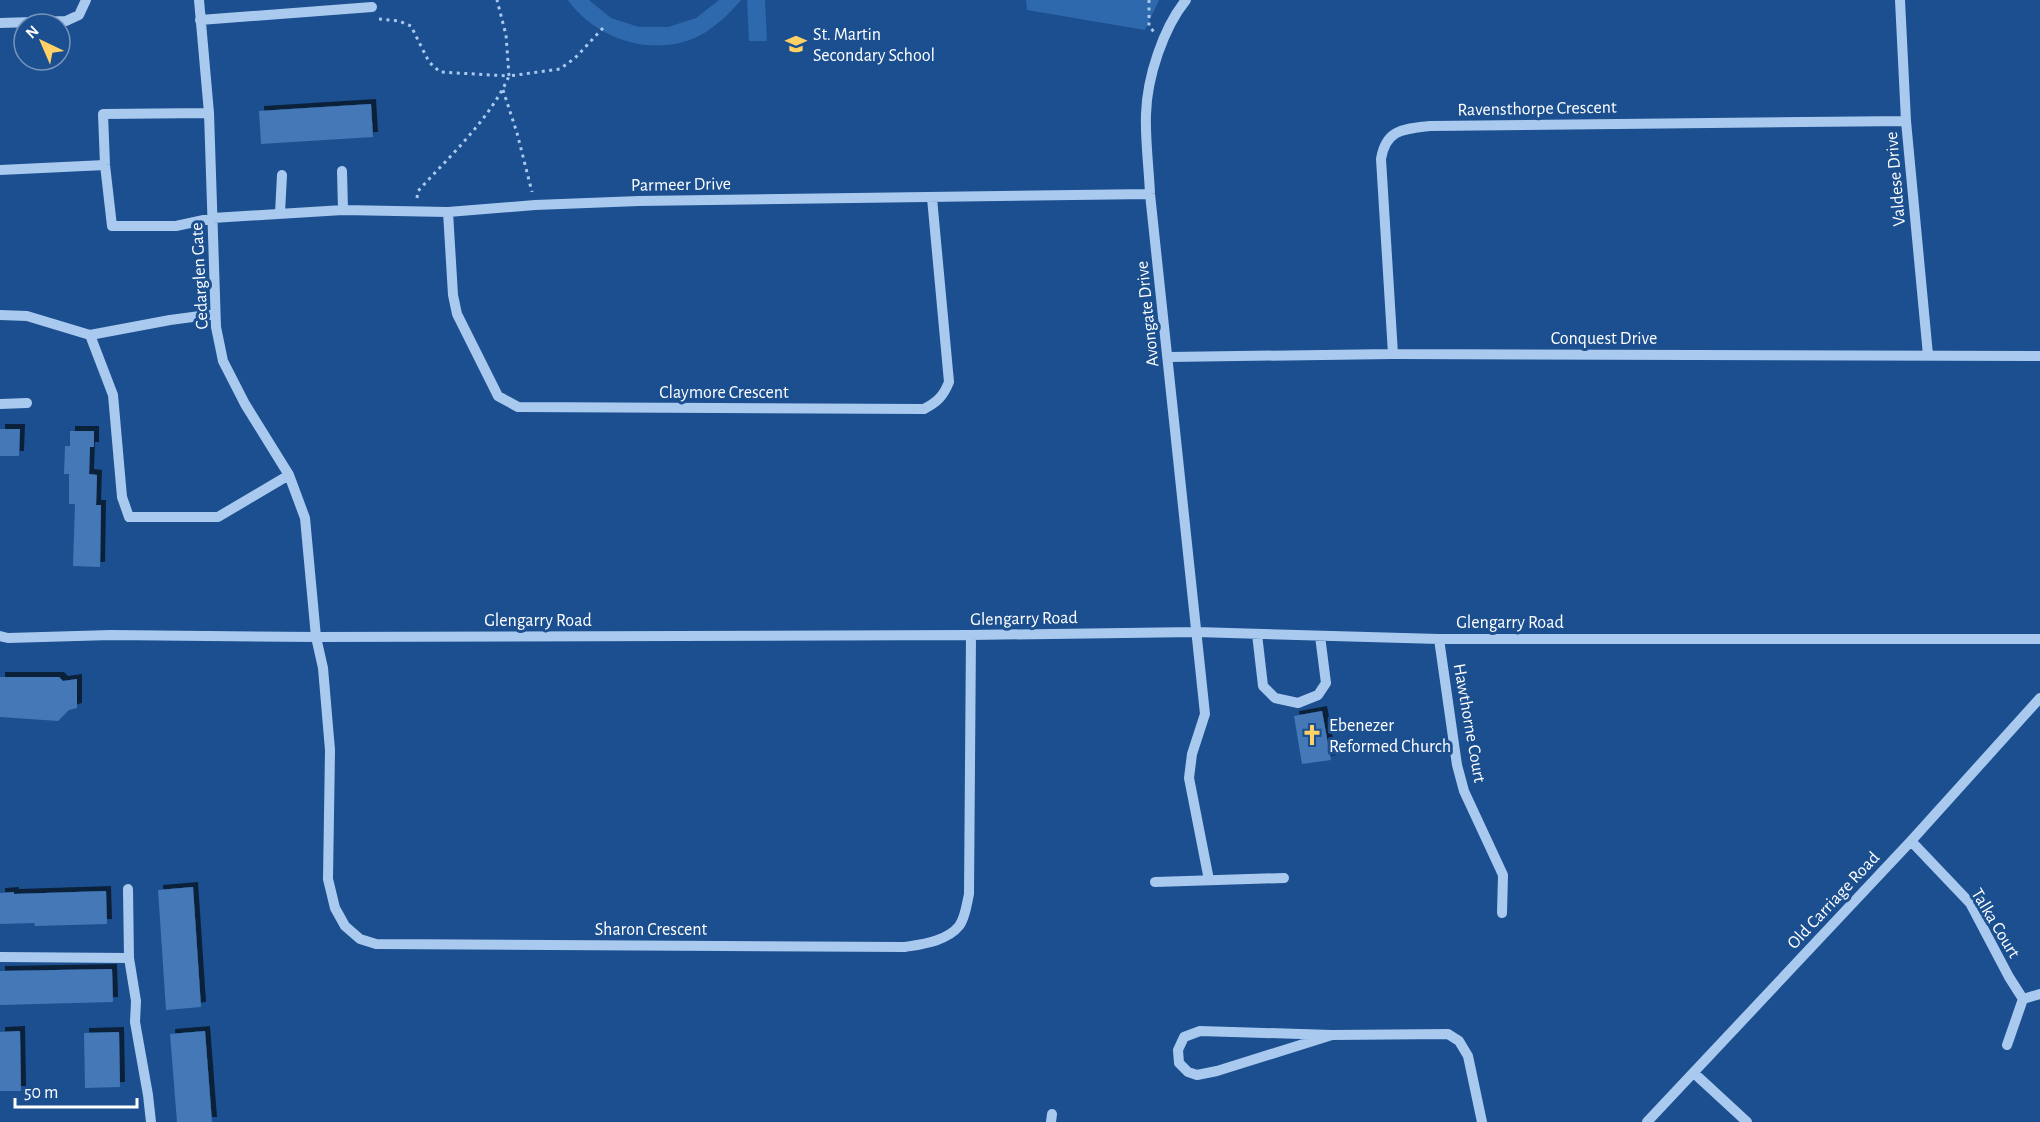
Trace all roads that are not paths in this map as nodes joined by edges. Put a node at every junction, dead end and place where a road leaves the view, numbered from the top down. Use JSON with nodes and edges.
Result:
{"nodes":[{"id":1,"x":86,"y":0,"type":"edge"},
{"id":2,"x":200,"y":0,"type":"edge"},
{"id":3,"x":1186,"y":0,"type":"edge"},
{"id":4,"x":1900,"y":0,"type":"edge"},
{"id":5,"x":372,"y":7,"type":"dead end"},
{"id":6,"x":201,"y":20,"type":"junction"},
{"id":7,"x":0,"y":23,"type":"edge"},
{"id":8,"x":208,"y":113,"type":"junction"},
{"id":9,"x":1906,"y":121,"type":"junction"},
{"id":10,"x":105,"y":165,"type":"junction"},
{"id":11,"x":0,"y":170,"type":"edge"},
{"id":12,"x":342,"y":171,"type":"dead end"},
{"id":13,"x":282,"y":175,"type":"dead end"},
{"id":14,"x":1150,"y":194,"type":"junction"},
{"id":15,"x":932,"y":198,"type":"junction"},
{"id":16,"x":344,"y":210,"type":"junction"},
{"id":17,"x":448,"y":212,"type":"junction"},
{"id":18,"x":280,"y":213,"type":"junction"},
{"id":19,"x":213,"y":218,"type":"junction"},
{"id":20,"x":216,"y":314,"type":"junction"},
{"id":21,"x":0,"y":315,"type":"edge"},
{"id":22,"x":90,"y":335,"type":"junction"},
{"id":23,"x":1393,"y":354,"type":"junction"},
{"id":24,"x":1928,"y":355,"type":"junction"},
{"id":25,"x":2040,"y":356,"type":"edge"},
{"id":26,"x":1169,"y":357,"type":"junction"},
{"id":27,"x":27,"y":403,"type":"dead end"},
{"id":28,"x":0,"y":404,"type":"edge"},
{"id":29,"x":289,"y":475,"type":"junction"},
{"id":30,"x":1196,"y":632,"type":"junction"},
{"id":31,"x":1257,"y":634,"type":"junction"},
{"id":32,"x":971,"y":635,"type":"junction"},
{"id":33,"x":1320,"y":636,"type":"junction"},
{"id":34,"x":316,"y":637,"type":"junction"},
{"id":35,"x":2,"y":639,"type":"edge"},
{"id":36,"x":1438,"y":639,"type":"junction"},
{"id":37,"x":2040,"y":639,"type":"edge"},
{"id":38,"x":2040,"y":698,"type":"edge"},
{"id":39,"x":1911,"y":841,"type":"junction"},
{"id":40,"x":1284,"y":878,"type":"dead end"},
{"id":41,"x":1209,"y":880,"type":"junction"},
{"id":42,"x":1155,"y":882,"type":"dead end"},
{"id":43,"x":128,"y":888,"type":"dead end"},
{"id":44,"x":1502,"y":914,"type":"dead end"},
{"id":45,"x":0,"y":957,"type":"edge"},
{"id":46,"x":129,"y":958,"type":"junction"},
{"id":47,"x":2040,"y":994,"type":"edge"},
{"id":48,"x":2023,"y":999,"type":"junction"},
{"id":49,"x":1332,"y":1035,"type":"junction"},
{"id":50,"x":2007,"y":1045,"type":"dead end"},
{"id":51,"x":1695,"y":1074,"type":"junction"},
{"id":52,"x":151,"y":1122,"type":"edge"},
{"id":53,"x":1482,"y":1122,"type":"edge"},
{"id":54,"x":1647,"y":1122,"type":"edge"},
{"id":55,"x":1747,"y":1122,"type":"edge"}],
"edges":[{"from":1,"to":7,"type":"street"},
{"from":2,"to":6,"type":"street","name":"Cedarglen Gate"},
{"from":3,"to":14,"type":"street","name":"Avongate Drive"},
{"from":4,"to":9,"type":"street","name":"Valdese Drive"},
{"from":5,"to":6,"type":"street"},
{"from":6,"to":8,"type":"street","name":"Cedarglen Gate"},
{"from":8,"to":10,"type":"street"},
{"from":8,"to":19,"type":"street","name":"Cedarglen Gate"},
{"from":9,"to":23,"type":"street","name":"Ravensthorpe Crescent"},
{"from":9,"to":24,"type":"street","name":"Valdese Drive"},
{"from":10,"to":11,"type":"street"},
{"from":10,"to":19,"type":"street","name":"Parmeer Drive"},
{"from":12,"to":16,"type":"street"},
{"from":13,"to":18,"type":"street"},
{"from":14,"to":15,"type":"street","name":"Parmeer Drive"},
{"from":14,"to":26,"type":"street","name":"Avongate Drive"},
{"from":15,"to":17,"type":"street","name":"Parmeer Drive"},
{"from":15,"to":17,"type":"street","name":"Claymore Crescent"},
{"from":16,"to":17,"type":"street","name":"Parmeer Drive"},
{"from":16,"to":18,"type":"street","name":"Parmeer Drive"},
{"from":18,"to":19,"type":"street","name":"Parmeer Drive"},
{"from":19,"to":20,"type":"street","name":"Cedarglen Gate"},
{"from":20,"to":22,"type":"street"},
{"from":20,"to":29,"type":"street","name":"Cedarglen Gate"},
{"from":21,"to":22,"type":"street"},
{"from":22,"to":29,"type":"street"},
{"from":23,"to":24,"type":"street","name":"Conquest Drive"},
{"from":23,"to":26,"type":"street","name":"Conquest Drive"},
{"from":24,"to":25,"type":"street","name":"Conquest Drive"},
{"from":26,"to":30,"type":"street","name":"Avongate Drive"},
{"from":27,"to":28,"type":"street"},
{"from":29,"to":34,"type":"street","name":"Cedarglen Gate"},
{"from":30,"to":31,"type":"street","name":"Glengarry Road"},
{"from":30,"to":32,"type":"street","name":"Glengarry Road"},
{"from":30,"to":41,"type":"street","name":"Avongate Drive"},
{"from":31,"to":33,"type":"street","name":"Glengarry Road"},
{"from":31,"to":33,"type":"street"},
{"from":32,"to":34,"type":"street","name":"Glengarry Road"},
{"from":32,"to":34,"type":"street","name":"Sharon Crescent"},
{"from":33,"to":36,"type":"street","name":"Glengarry Road"},
{"from":34,"to":35,"type":"street","name":"Glengarry Road"},
{"from":36,"to":37,"type":"street","name":"Glengarry Road"},
{"from":36,"to":44,"type":"street","name":"Hawthorne Court"},
{"from":38,"to":39,"type":"street","name":"Old Carriage Road"},
{"from":39,"to":48,"type":"street","name":"Talka Court"},
{"from":39,"to":51,"type":"street","name":"Old Carriage Road"},
{"from":40,"to":41,"type":"street"},
{"from":41,"to":42,"type":"street"},
{"from":43,"to":46,"type":"street"},
{"from":45,"to":46,"type":"street"},
{"from":46,"to":52,"type":"street"},
{"from":47,"to":48,"type":"street"},
{"from":48,"to":50,"type":"street"},
{"from":49,"to":49,"type":"street"},
{"from":49,"to":53,"type":"street"},
{"from":51,"to":54,"type":"street","name":"Old Carriage Road"},
{"from":51,"to":55,"type":"street"}]}
